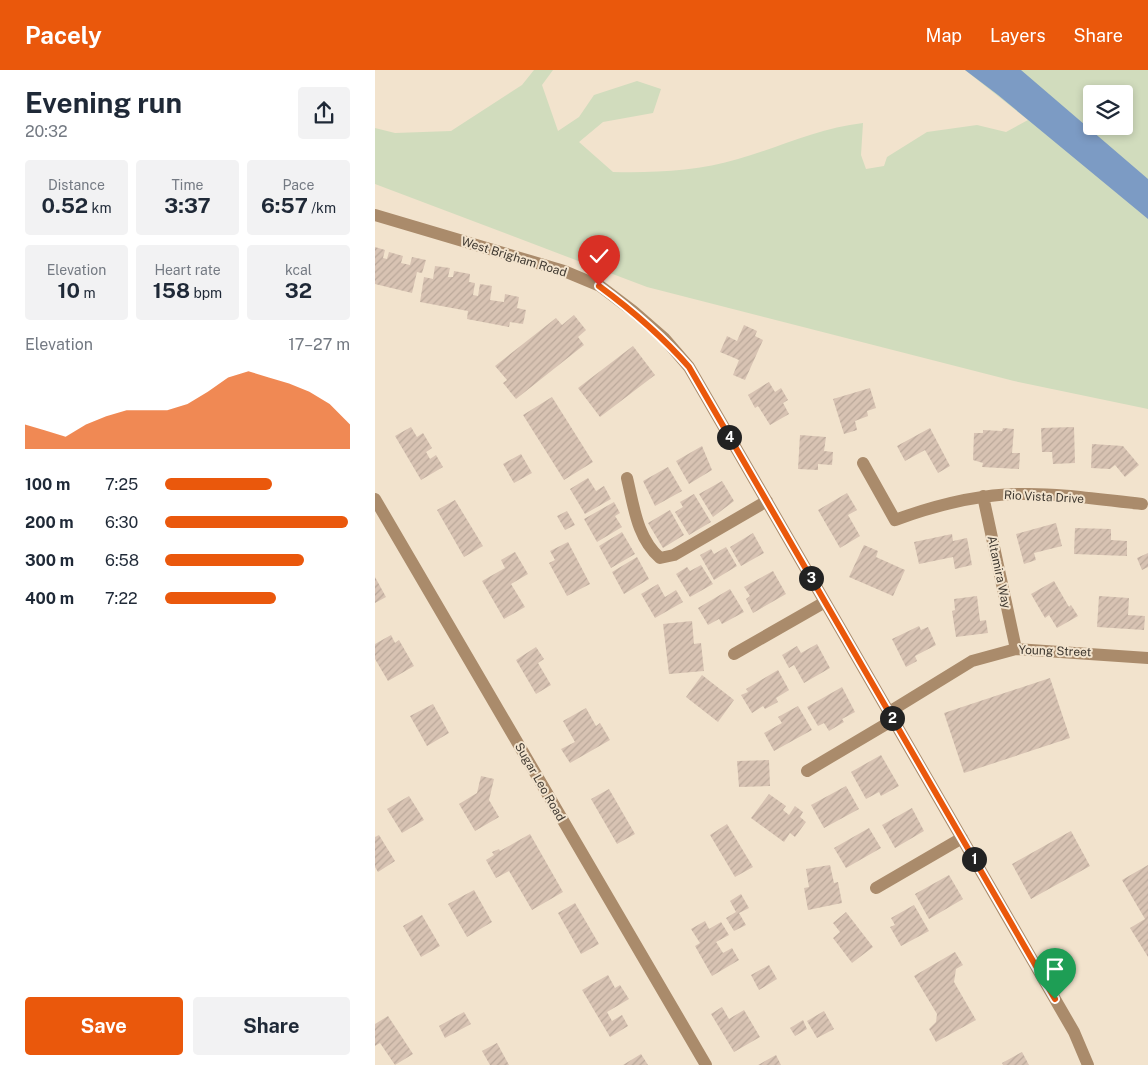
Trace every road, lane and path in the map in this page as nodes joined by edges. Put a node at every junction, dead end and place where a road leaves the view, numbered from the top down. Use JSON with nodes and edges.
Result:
{"nodes":[{"id":1,"x":375,"y":215,"type":"edge"},
{"id":2,"x":863,"y":463,"type":"dead end"},
{"id":3,"x":627,"y":478,"type":"dead end"},
{"id":4,"x":983,"y":496,"type":"junction"},
{"id":5,"x":375,"y":499,"type":"edge"},
{"id":6,"x":767,"y":501,"type":"junction"},
{"id":7,"x":1143,"y":504,"type":"dead end"},
{"id":8,"x":825,"y":602,"type":"junction"},
{"id":9,"x":1016,"y":649,"type":"junction"},
{"id":10,"x":734,"y":654,"type":"dead end"},
{"id":11,"x":1148,"y":658,"type":"edge"},
{"id":12,"x":891,"y":716,"type":"junction"},
{"id":13,"x":807,"y":771,"type":"dead end"},
{"id":14,"x":962,"y":838,"type":"junction"},
{"id":15,"x":876,"y":888,"type":"dead end"},
{"id":16,"x":706,"y":1065,"type":"edge"},
{"id":17,"x":1088,"y":1065,"type":"edge"}],
"edges":[{"from":1,"to":6,"type":"street","name":"West Brigham Road"},
{"from":2,"to":4,"type":"street","name":"Rio Vista Drive"},
{"from":3,"to":6,"type":"street"},
{"from":4,"to":7,"type":"street","name":"Rio Vista Drive"},
{"from":4,"to":9,"type":"street","name":"Altamira Way"},
{"from":5,"to":16,"type":"street","name":"Sugar Leo Road"},
{"from":6,"to":8,"type":"street","name":"West Brigham Road"},
{"from":8,"to":10,"type":"street"},
{"from":8,"to":12,"type":"street","name":"West Brigham Road"},
{"from":9,"to":11,"type":"street","name":"Young Street"},
{"from":9,"to":12,"type":"street","name":"Young Street"},
{"from":12,"to":13,"type":"street","name":"Young Street"},
{"from":12,"to":14,"type":"street","name":"West Brigham Road"},
{"from":14,"to":15,"type":"street"},
{"from":14,"to":17,"type":"street","name":"West Brigham Road"}]}
